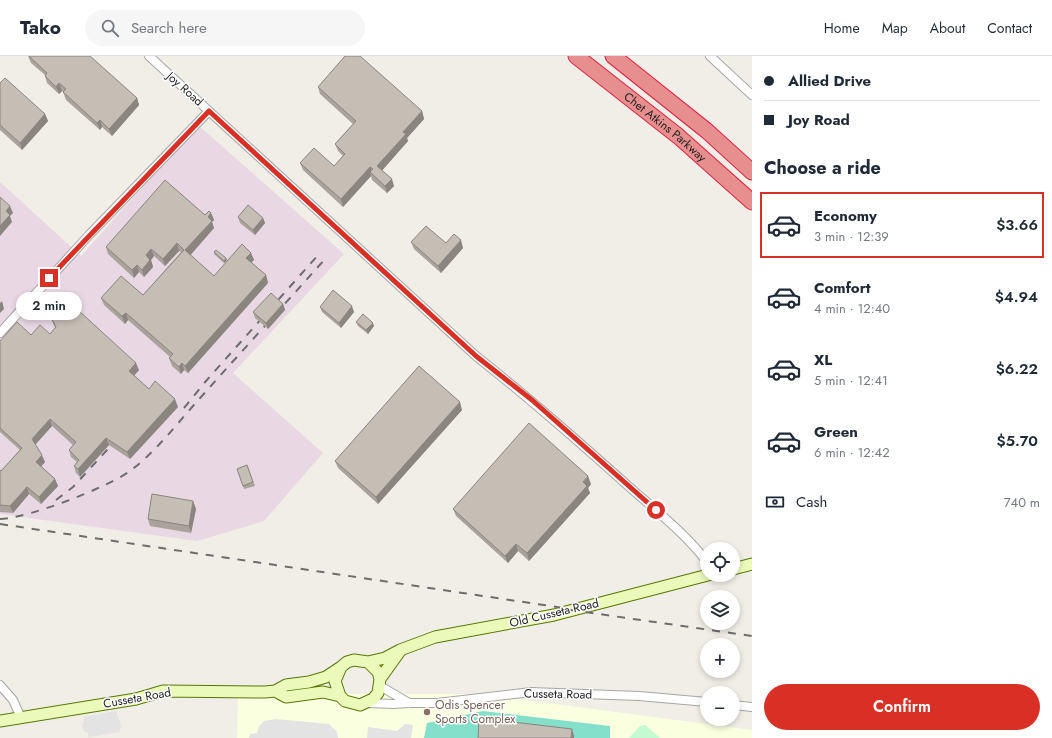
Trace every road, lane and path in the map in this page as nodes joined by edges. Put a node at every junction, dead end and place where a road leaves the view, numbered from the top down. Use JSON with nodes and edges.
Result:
{"nodes":[{"id":1,"x":149,"y":56,"type":"edge"},
{"id":2,"x":576,"y":56,"type":"edge"},
{"id":3,"x":613,"y":56,"type":"edge"},
{"id":4,"x":710,"y":56,"type":"edge"},
{"id":5,"x":752,"y":96,"type":"edge"},
{"id":6,"x":209,"y":111,"type":"junction"},
{"id":7,"x":752,"y":172,"type":"edge"},
{"id":8,"x":752,"y":202,"type":"edge"},
{"id":9,"x":0,"y":333,"type":"edge"},
{"id":10,"x":700,"y":552,"type":"edge"},
{"id":11,"x":752,"y":564,"type":"edge"},
{"id":12,"x":740,"y":567,"type":"edge"},
{"id":13,"x":700,"y":577,"type":"edge"},
{"id":14,"x":400,"y":650,"type":"junction"},
{"id":15,"x":368,"y":662,"type":"junction"},
{"id":16,"x":341,"y":667,"type":"junction"},
{"id":17,"x":380,"y":682,"type":"junction"},
{"id":18,"x":0,"y":684,"type":"edge"},
{"id":19,"x":275,"y":691,"type":"junction"},
{"id":20,"x":340,"y":696,"type":"junction"},
{"id":21,"x":700,"y":701,"type":"edge"},
{"id":22,"x":409,"y":702,"type":"junction"},
{"id":23,"x":367,"y":703,"type":"junction"},
{"id":24,"x":740,"y":706,"type":"edge"},
{"id":25,"x":752,"y":707,"type":"edge"},
{"id":26,"x":21,"y":718,"type":"junction"},
{"id":27,"x":0,"y":722,"type":"edge"}],
"edges":[{"from":1,"to":6,"type":"street","name":"Joy Road"},
{"from":2,"to":8,"type":"highway","name":"Chet Atkins Parkway"},
{"from":3,"to":7,"type":"highway","name":"Chet Atkins Parkway"},
{"from":4,"to":5,"type":"street"},
{"from":6,"to":9,"type":"street","name":"Joy Road"},
{"from":6,"to":10,"type":"street"},
{"from":11,"to":12,"type":"street"},
{"from":13,"to":14,"type":"street","name":"Old Cusseta Road"},
{"from":14,"to":15,"type":"street","name":"Old Cusseta Road"},
{"from":14,"to":17,"type":"street"},
{"from":15,"to":16,"type":"street","name":"Cusseta Road"},
{"from":15,"to":17,"type":"street","name":"Cusseta Road"},
{"from":16,"to":19,"type":"street","name":"Cusseta Road"},
{"from":16,"to":20,"type":"street"},
{"from":17,"to":22,"type":"street","name":"Cusseta Road"},
{"from":17,"to":23,"type":"street"},
{"from":18,"to":26,"type":"street"},
{"from":19,"to":20,"type":"street","name":"Cusseta Road"},
{"from":19,"to":26,"type":"street","name":"Cusseta Road"},
{"from":20,"to":23,"type":"street","name":"Cusseta Road"},
{"from":21,"to":22,"type":"street","name":"Cusseta Road"},
{"from":22,"to":23,"type":"street","name":"Cusseta Road"},
{"from":24,"to":25,"type":"street"},
{"from":26,"to":27,"type":"street","name":"Cusseta Road"}]}
